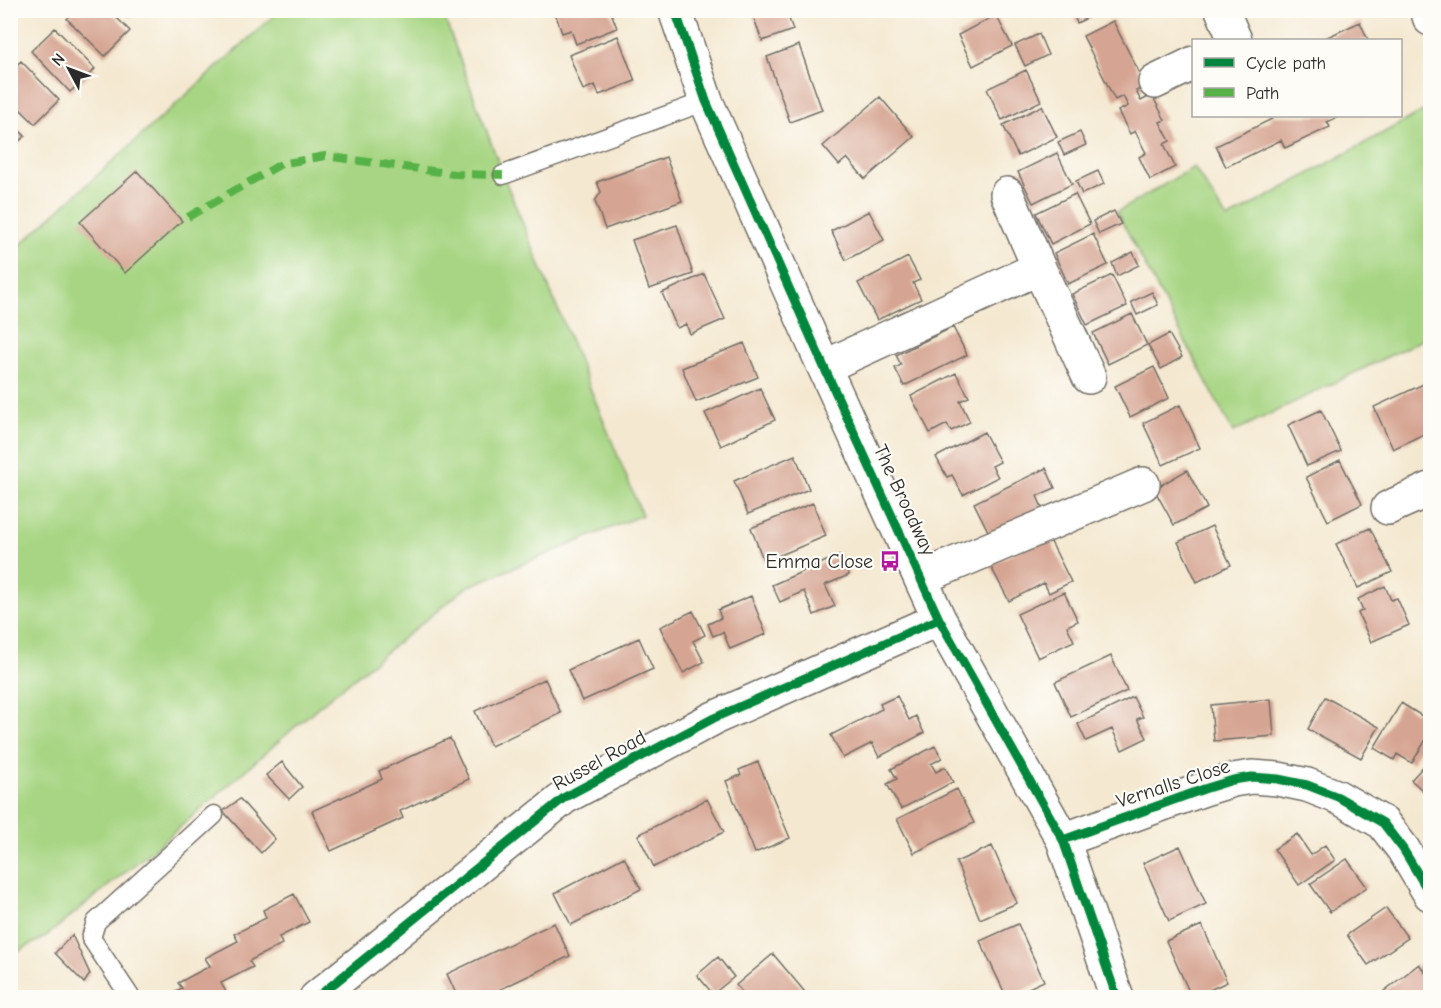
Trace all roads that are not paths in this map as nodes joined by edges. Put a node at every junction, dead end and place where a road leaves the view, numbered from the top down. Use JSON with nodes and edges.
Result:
{"nodes":[{"id":1,"x":675,"y":10,"type":"edge"},
{"id":2,"x":1222,"y":10,"type":"edge"},
{"id":3,"x":1427,"y":10,"type":"edge"},
{"id":4,"x":1431,"y":19,"type":"edge"},
{"id":5,"x":1235,"y":39,"type":"edge"},
{"id":6,"x":1192,"y":64,"type":"edge"},
{"id":7,"x":1155,"y":82,"type":"dead end"},
{"id":8,"x":706,"y":101,"type":"junction"},
{"id":9,"x":503,"y":175,"type":"dead end"},
{"id":10,"x":1007,"y":194,"type":"dead end"},
{"id":11,"x":1039,"y":268,"type":"junction"},
{"id":12,"x":824,"y":367,"type":"junction"},
{"id":13,"x":1089,"y":377,"type":"dead end"},
{"id":14,"x":1143,"y":484,"type":"dead end"},
{"id":15,"x":1431,"y":489,"type":"edge"},
{"id":16,"x":1388,"y":508,"type":"dead end"},
{"id":17,"x":921,"y":578,"type":"junction"},
{"id":18,"x":939,"y":619,"type":"junction"},
{"id":19,"x":214,"y":815,"type":"dead end"},
{"id":20,"x":1063,"y":840,"type":"junction"},
{"id":21,"x":1431,"y":894,"type":"edge"},
{"id":22,"x":131,"y":998,"type":"edge"},
{"id":23,"x":316,"y":998,"type":"edge"},
{"id":24,"x":1116,"y":998,"type":"edge"}],
"edges":[{"from":1,"to":8,"type":"street","name":"The Broadway"},
{"from":2,"to":5,"type":"street"},
{"from":3,"to":4,"type":"street"},
{"from":6,"to":7,"type":"street"},
{"from":8,"to":9,"type":"lane"},
{"from":8,"to":12,"type":"street","name":"The Broadway"},
{"from":10,"to":11,"type":"street"},
{"from":11,"to":12,"type":"street"},
{"from":11,"to":13,"type":"street"},
{"from":12,"to":17,"type":"street","name":"The Broadway"},
{"from":14,"to":17,"type":"street"},
{"from":15,"to":16,"type":"street"},
{"from":17,"to":18,"type":"street","name":"The Broadway"},
{"from":18,"to":20,"type":"street","name":"The Broadway"},
{"from":18,"to":23,"type":"street","name":"Russel Road"},
{"from":19,"to":22,"type":"lane"},
{"from":20,"to":21,"type":"street","name":"Vernalls Close"},
{"from":20,"to":24,"type":"street","name":"The Broadway"}]}
